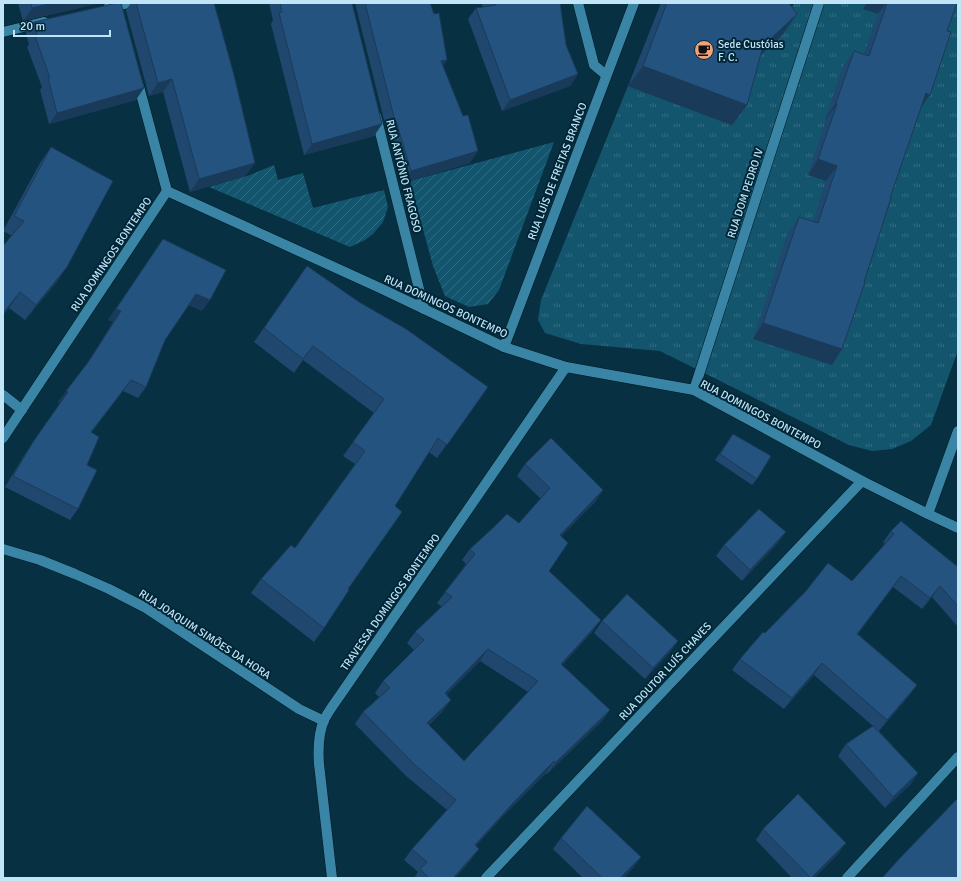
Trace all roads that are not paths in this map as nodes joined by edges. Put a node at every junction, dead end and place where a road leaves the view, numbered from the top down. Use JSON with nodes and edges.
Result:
{"nodes":[{"id":1,"x":129,"y":3,"type":"edge"},
{"id":2,"x":578,"y":3,"type":"edge"},
{"id":3,"x":634,"y":3,"type":"edge"},
{"id":4,"x":819,"y":3,"type":"edge"},
{"id":5,"x":118,"y":8,"type":"edge"},
{"id":6,"x":95,"y":11,"type":"edge"},
{"id":7,"x":56,"y":20,"type":"edge"},
{"id":8,"x":3,"y":32,"type":"edge"},
{"id":9,"x":134,"y":68,"type":"edge"},
{"id":10,"x":606,"y":75,"type":"junction"},
{"id":11,"x":375,"y":110,"type":"edge"},
{"id":12,"x":167,"y":191,"type":"junction"},
{"id":13,"x":424,"y":309,"type":"junction"},
{"id":14,"x":504,"y":347,"type":"junction"},
{"id":15,"x":566,"y":367,"type":"junction"},
{"id":16,"x":694,"y":390,"type":"junction"},
{"id":17,"x":3,"y":395,"type":"edge"},
{"id":18,"x":22,"y":410,"type":"junction"},
{"id":19,"x":958,"y":431,"type":"edge"},
{"id":20,"x":3,"y":438,"type":"edge"},
{"id":21,"x":862,"y":481,"type":"junction"},
{"id":22,"x":928,"y":514,"type":"junction"},
{"id":23,"x":958,"y":528,"type":"edge"},
{"id":24,"x":3,"y":549,"type":"edge"},
{"id":25,"x":324,"y":721,"type":"junction"},
{"id":26,"x":958,"y":757,"type":"edge"},
{"id":27,"x":332,"y":878,"type":"edge"},
{"id":28,"x":486,"y":878,"type":"edge"},
{"id":29,"x":847,"y":878,"type":"edge"}],
"edges":[{"from":1,"to":5,"type":"street"},
{"from":2,"to":10,"type":"street"},
{"from":3,"to":10,"type":"street","name":"RUA LUÍS DE FREITAS BRANCO"},
{"from":4,"to":16,"type":"street","name":"RUA DOM PEDRO IV"},
{"from":5,"to":6,"type":"street"},
{"from":7,"to":8,"type":"street"},
{"from":9,"to":12,"type":"street"},
{"from":10,"to":14,"type":"street","name":"RUA LUÍS DE FREITAS BRANCO"},
{"from":11,"to":13,"type":"street","name":"RUA ANTÓNIO FRAGOSO"},
{"from":12,"to":13,"type":"street","name":"RUA DOMINGOS BONTEMPO"},
{"from":12,"to":18,"type":"street","name":"RUA DOMINGOS BONTEMPO"},
{"from":13,"to":14,"type":"street","name":"RUA DOMINGOS BONTEMPO"},
{"from":14,"to":15,"type":"street","name":"RUA DOMINGOS BONTEMPO"},
{"from":15,"to":16,"type":"street","name":"RUA DOMINGOS BONTEMPO"},
{"from":15,"to":25,"type":"street","name":"TRAVESSA DOMINGOS BONTEMPO"},
{"from":16,"to":21,"type":"street","name":"RUA DOMINGOS BONTEMPO"},
{"from":17,"to":18,"type":"street"},
{"from":18,"to":20,"type":"street","name":"RUA DOMINGOS BONTEMPO"},
{"from":19,"to":22,"type":"street"},
{"from":21,"to":22,"type":"street","name":"RUA DOMINGOS BONTEMPO"},
{"from":21,"to":28,"type":"street","name":"RUA DOUTOR LUÍS CHAVES"},
{"from":22,"to":23,"type":"street","name":"RUA DOMINGOS BONTEMPO"},
{"from":24,"to":25,"type":"street","name":"RUA JOAQUIM SIMÕES DA HORA"},
{"from":25,"to":27,"type":"street","name":"TRAVESSA DOMINGOS BONTEMPO"},
{"from":26,"to":29,"type":"street"}]}
